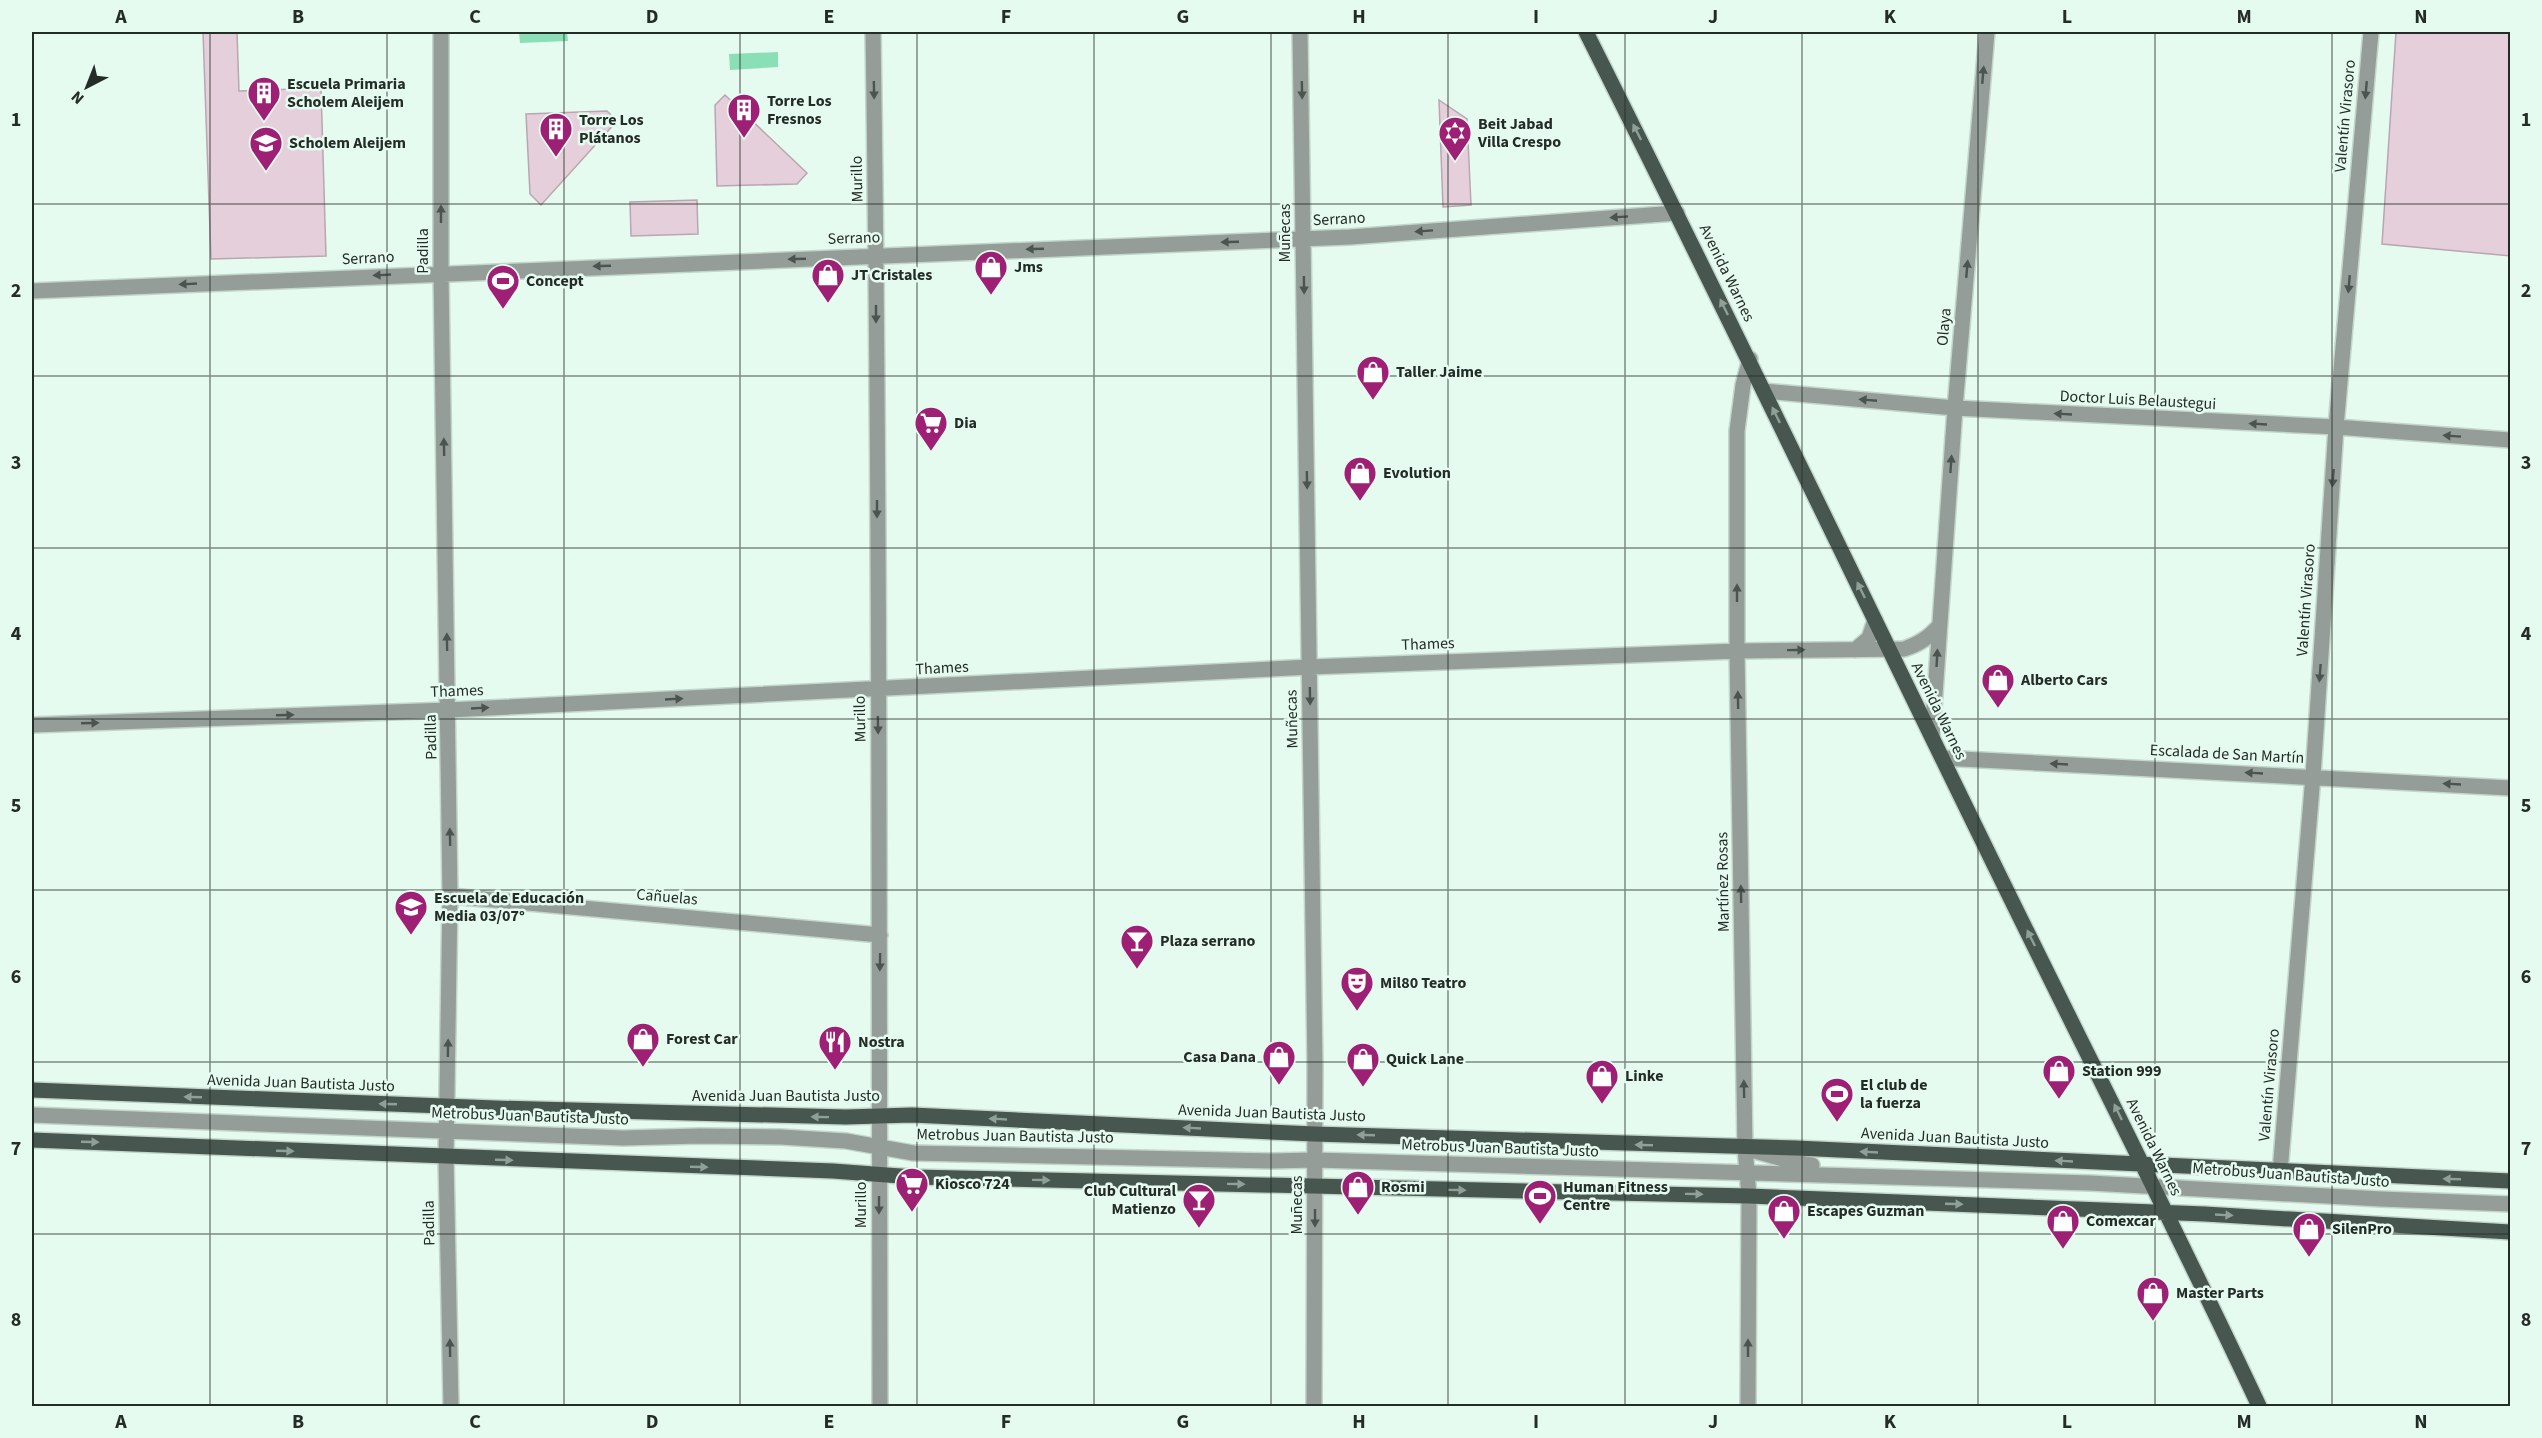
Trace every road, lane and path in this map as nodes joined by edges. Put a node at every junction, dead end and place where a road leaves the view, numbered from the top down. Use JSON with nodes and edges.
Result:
{"nodes":[{"id":1,"x":441,"y":32,"type":"edge"},
{"id":2,"x":873,"y":32,"type":"edge"},
{"id":3,"x":1300,"y":32,"type":"edge"},
{"id":4,"x":1586,"y":32,"type":"edge"},
{"id":5,"x":1987,"y":32,"type":"edge"},
{"id":6,"x":2371,"y":32,"type":"edge"},
{"id":7,"x":1677,"y":213,"type":"junction"},
{"id":8,"x":1303,"y":239,"type":"junction"},
{"id":9,"x":876,"y":256,"type":"junction"},
{"id":10,"x":441,"y":273,"type":"junction"},
{"id":11,"x":32,"y":291,"type":"edge"},
{"id":12,"x":1750,"y":359,"type":"junction"},
{"id":13,"x":1764,"y":391,"type":"junction"},
{"id":14,"x":1955,"y":408,"type":"junction"},
{"id":15,"x":2336,"y":428,"type":"junction"},
{"id":16,"x":2511,"y":440,"type":"edge"},
{"id":17,"x":1875,"y":620,"type":"junction"},
{"id":18,"x":1939,"y":626,"type":"junction"},
{"id":19,"x":1855,"y":650,"type":"junction"},
{"id":20,"x":1890,"y":650,"type":"junction"},
{"id":21,"x":1737,"y":651,"type":"junction"},
{"id":22,"x":1310,"y":667,"type":"junction"},
{"id":23,"x":877,"y":690,"type":"junction"},
{"id":24,"x":448,"y":710,"type":"junction"},
{"id":25,"x":32,"y":725,"type":"edge"},
{"id":26,"x":1932,"y":737,"type":"junction"},
{"id":27,"x":1942,"y":758,"type":"junction"},
{"id":28,"x":2313,"y":776,"type":"junction"},
{"id":29,"x":2511,"y":788,"type":"edge"},
{"id":30,"x":450,"y":896,"type":"junction"},
{"id":31,"x":880,"y":935,"type":"junction"},
{"id":32,"x":32,"y":1090,"type":"edge"},
{"id":33,"x":447,"y":1106,"type":"junction"},
{"id":34,"x":32,"y":1115,"type":"edge"},
{"id":35,"x":878,"y":1115,"type":"junction"},
{"id":36,"x":446,"y":1131,"type":"junction"},
{"id":37,"x":1314,"y":1134,"type":"junction"},
{"id":38,"x":32,"y":1140,"type":"edge"},
{"id":39,"x":878,"y":1146,"type":"junction"},
{"id":40,"x":1745,"y":1148,"type":"junction"},
{"id":41,"x":446,"y":1158,"type":"junction"},
{"id":42,"x":1315,"y":1160,"type":"junction"},
{"id":43,"x":2144,"y":1165,"type":"junction"},
{"id":44,"x":1747,"y":1171,"type":"junction"},
{"id":45,"x":2280,"y":1172,"type":"junction"},
{"id":46,"x":879,"y":1175,"type":"junction"},
{"id":47,"x":1890,"y":1176,"type":"junction"},
{"id":48,"x":2511,"y":1181,"type":"edge"},
{"id":49,"x":2153,"y":1185,"type":"junction"},
{"id":50,"x":1315,"y":1187,"type":"junction"},
{"id":51,"x":1749,"y":1196,"type":"junction"},
{"id":52,"x":2511,"y":1204,"type":"edge"},
{"id":53,"x":2166,"y":1212,"type":"junction"},
{"id":54,"x":2511,"y":1232,"type":"edge"},
{"id":55,"x":451,"y":1407,"type":"edge"},
{"id":56,"x":880,"y":1407,"type":"edge"},
{"id":57,"x":1314,"y":1407,"type":"edge"},
{"id":58,"x":1748,"y":1407,"type":"edge"},
{"id":59,"x":2259,"y":1407,"type":"edge"}],
"edges":[{"from":10,"to":1,"type":"street","name":"Padilla","one_way":true},
{"from":2,"to":9,"type":"street","name":"Murillo","one_way":true},
{"from":3,"to":8,"type":"street","name":"Muñecas","one_way":true},
{"from":7,"to":4,"type":"main road","name":"Avenida Warnes","one_way":true},
{"from":14,"to":5,"type":"street","name":"Olaya","one_way":true},
{"from":6,"to":15,"type":"street","name":"Valentín Virasoro","one_way":true},
{"from":7,"to":8,"type":"street","name":"Serrano","one_way":true},
{"from":12,"to":7,"type":"main road","name":"Avenida Warnes","one_way":true},
{"from":8,"to":9,"type":"street","name":"Serrano","one_way":true},
{"from":8,"to":22,"type":"street","name":"Muñecas","one_way":true},
{"from":9,"to":10,"type":"street","name":"Serrano","one_way":true},
{"from":9,"to":23,"type":"street","name":"Murillo","one_way":true},
{"from":10,"to":11,"type":"street","name":"Serrano","one_way":true},
{"from":24,"to":10,"type":"street","name":"Padilla","one_way":true},
{"from":12,"to":13,"type":"main road","name":"Avenida Warnes"},
{"from":21,"to":12,"type":"street","name":"Martínez Rosas","one_way":true},
{"from":14,"to":13,"type":"street","name":"Doctor Luis Belaustegui","one_way":true},
{"from":17,"to":13,"type":"main road","name":"Avenida Warnes","one_way":true},
{"from":15,"to":14,"type":"street","name":"Doctor Luis Belaustegui","one_way":true},
{"from":18,"to":14,"type":"street","name":"Olaya","one_way":true},
{"from":16,"to":15,"type":"street","name":"Doctor Luis Belaustegui","one_way":true},
{"from":15,"to":28,"type":"street","name":"Valentín Virasoro","one_way":true},
{"from":17,"to":19,"type":"street"},
{"from":17,"to":20,"type":"main road","name":"Avenida Warnes"},
{"from":18,"to":20,"type":"street"},
{"from":26,"to":18,"type":"street","name":"Olaya","one_way":true},
{"from":19,"to":20,"type":"street","name":"Thames"},
{"from":21,"to":19,"type":"street","name":"Thames","one_way":true},
{"from":20,"to":26,"type":"main road","name":"Avenida Warnes"},
{"from":21,"to":22,"type":"street","name":"Thames"},
{"from":40,"to":21,"type":"street","name":"Martínez Rosas","one_way":true},
{"from":22,"to":23,"type":"street","name":"Thames"},
{"from":22,"to":37,"type":"street","name":"Muñecas","one_way":true},
{"from":24,"to":23,"type":"street","name":"Thames","one_way":true},
{"from":23,"to":31,"type":"street","name":"Murillo","one_way":true},
{"from":25,"to":24,"type":"street","name":"Thames","one_way":true},
{"from":30,"to":24,"type":"street","name":"Padilla","one_way":true},
{"from":26,"to":27,"type":"main road","name":"Avenida Warnes"},
{"from":28,"to":27,"type":"street","name":"Escalada de San Martín","one_way":true},
{"from":43,"to":27,"type":"main road","name":"Avenida Warnes","one_way":true},
{"from":29,"to":28,"type":"street","name":"Escalada de San Martín","one_way":true},
{"from":28,"to":45,"type":"street","name":"Valentín Virasoro"},
{"from":30,"to":31,"type":"street","name":"Cañuelas"},
{"from":33,"to":30,"type":"street","name":"Padilla","one_way":true},
{"from":31,"to":35,"type":"street","name":"Murillo","one_way":true},
{"from":33,"to":32,"type":"main road","name":"Avenida Juan Bautista Justo","one_way":true},
{"from":35,"to":33,"type":"main road","name":"Avenida Juan Bautista Justo","one_way":true},
{"from":33,"to":36,"type":"street","name":"Padilla"},
{"from":34,"to":36,"type":"street","name":"Metrobus Juan Bautista Justo"},
{"from":37,"to":35,"type":"main road","name":"Avenida Juan Bautista Justo","one_way":true},
{"from":35,"to":39,"type":"street","name":"Murillo"},
{"from":36,"to":39,"type":"street","name":"Metrobus Juan Bautista Justo"},
{"from":36,"to":41,"type":"street","name":"Padilla"},
{"from":40,"to":37,"type":"main road","name":"Avenida Juan Bautista Justo","one_way":true},
{"from":37,"to":42,"type":"street","name":"Muñecas"},
{"from":38,"to":41,"type":"main road","one_way":true},
{"from":39,"to":42,"type":"street","name":"Metrobus Juan Bautista Justo"},
{"from":39,"to":46,"type":"street","name":"Murillo"},
{"from":43,"to":40,"type":"main road","name":"Avenida Juan Bautista Justo","one_way":true},
{"from":40,"to":44,"type":"street","name":"Martínez Rosas"},
{"from":40,"to":47,"type":"street","name":"Metrobus Juan Bautista Justo"},
{"from":41,"to":46,"type":"main road","one_way":true},
{"from":55,"to":41,"type":"street","name":"Padilla","one_way":true},
{"from":42,"to":44,"type":"street","name":"Metrobus Juan Bautista Justo"},
{"from":42,"to":50,"type":"street","name":"Muñecas"},
{"from":43,"to":45,"type":"main road","name":"Avenida Juan Bautista Justo"},
{"from":43,"to":49,"type":"main road","name":"Avenida Warnes"},
{"from":44,"to":47,"type":"street","name":"Metrobus Juan Bautista Justo"},
{"from":44,"to":51,"type":"street","name":"Martínez Rosas"},
{"from":48,"to":45,"type":"main road","name":"Avenida Juan Bautista Justo","one_way":true},
{"from":46,"to":50,"type":"main road","one_way":true},
{"from":46,"to":56,"type":"street","name":"Murillo","one_way":true},
{"from":47,"to":49,"type":"street","name":"Metrobus Juan Bautista Justo"},
{"from":49,"to":52,"type":"street","name":"Metrobus Juan Bautista Justo"},
{"from":49,"to":53,"type":"main road","name":"Avenida Warnes"},
{"from":50,"to":51,"type":"main road","one_way":true},
{"from":50,"to":57,"type":"street","name":"Muñecas","one_way":true},
{"from":51,"to":53,"type":"main road","one_way":true},
{"from":58,"to":51,"type":"street","name":"Martínez Rosas","one_way":true},
{"from":53,"to":54,"type":"main road","one_way":true},
{"from":53,"to":59,"type":"main road","name":"Avenida Warnes"}]}
